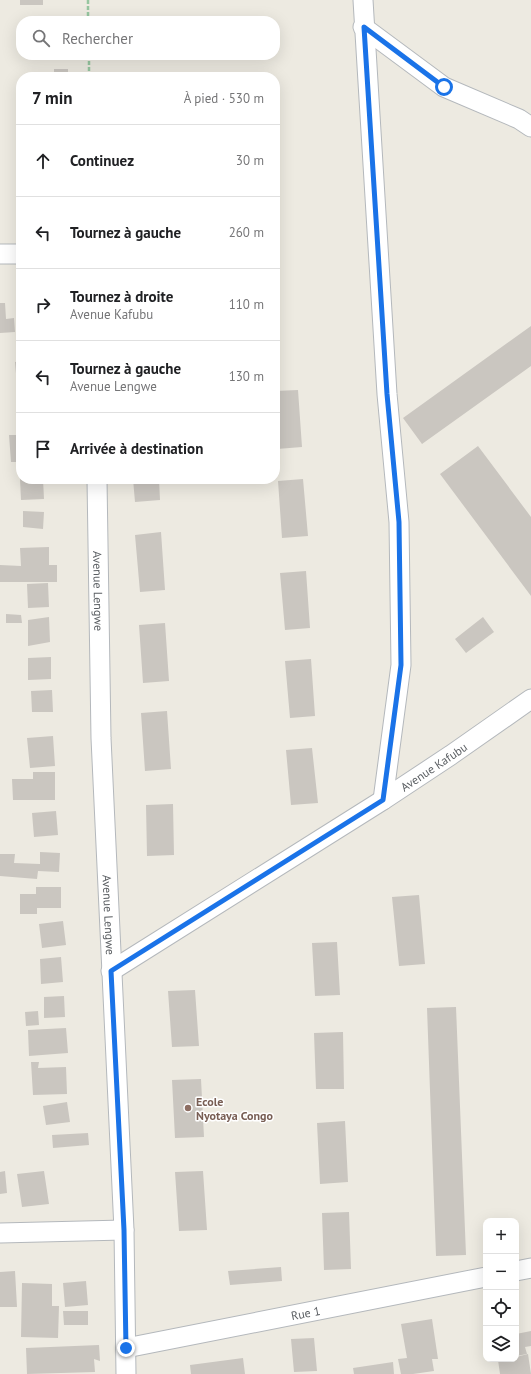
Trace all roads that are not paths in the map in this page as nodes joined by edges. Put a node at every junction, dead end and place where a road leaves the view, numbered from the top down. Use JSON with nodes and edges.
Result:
{"nodes":[{"id":1,"x":363,"y":0,"type":"edge"},
{"id":2,"x":364,"y":27,"type":"junction"},
{"id":3,"x":531,"y":127,"type":"edge"},
{"id":4,"x":0,"y":254,"type":"edge"},
{"id":5,"x":16,"y":254,"type":"edge"},
{"id":6,"x":97,"y":484,"type":"edge"},
{"id":7,"x":531,"y":699,"type":"edge"},
{"id":8,"x":383,"y":800,"type":"junction"},
{"id":9,"x":111,"y":971,"type":"junction"},
{"id":10,"x":124,"y":1230,"type":"junction"},
{"id":11,"x":0,"y":1233,"type":"edge"},
{"id":12,"x":531,"y":1268,"type":"edge"},
{"id":13,"x":519,"y":1270,"type":"edge"},
{"id":14,"x":483,"y":1278,"type":"edge"},
{"id":15,"x":126,"y":1348,"type":"junction"},
{"id":16,"x":126,"y":1374,"type":"edge"}],
"edges":[{"from":1,"to":2,"type":"street"},
{"from":2,"to":3,"type":"street"},
{"from":2,"to":8,"type":"street"},
{"from":4,"to":5,"type":"street"},
{"from":6,"to":9,"type":"street","name":"Avenue Lengwe"},
{"from":7,"to":8,"type":"street","name":"Avenue Kafubu"},
{"from":8,"to":9,"type":"street","name":"Avenue Kafubu"},
{"from":9,"to":10,"type":"street","name":"Avenue Lengwe"},
{"from":10,"to":11,"type":"street"},
{"from":10,"to":15,"type":"street","name":"Avenue Lengwe"},
{"from":12,"to":13,"type":"street"},
{"from":14,"to":15,"type":"street","name":"Rue 1"},
{"from":15,"to":16,"type":"street","name":"Avenue Lengwe"}]}
